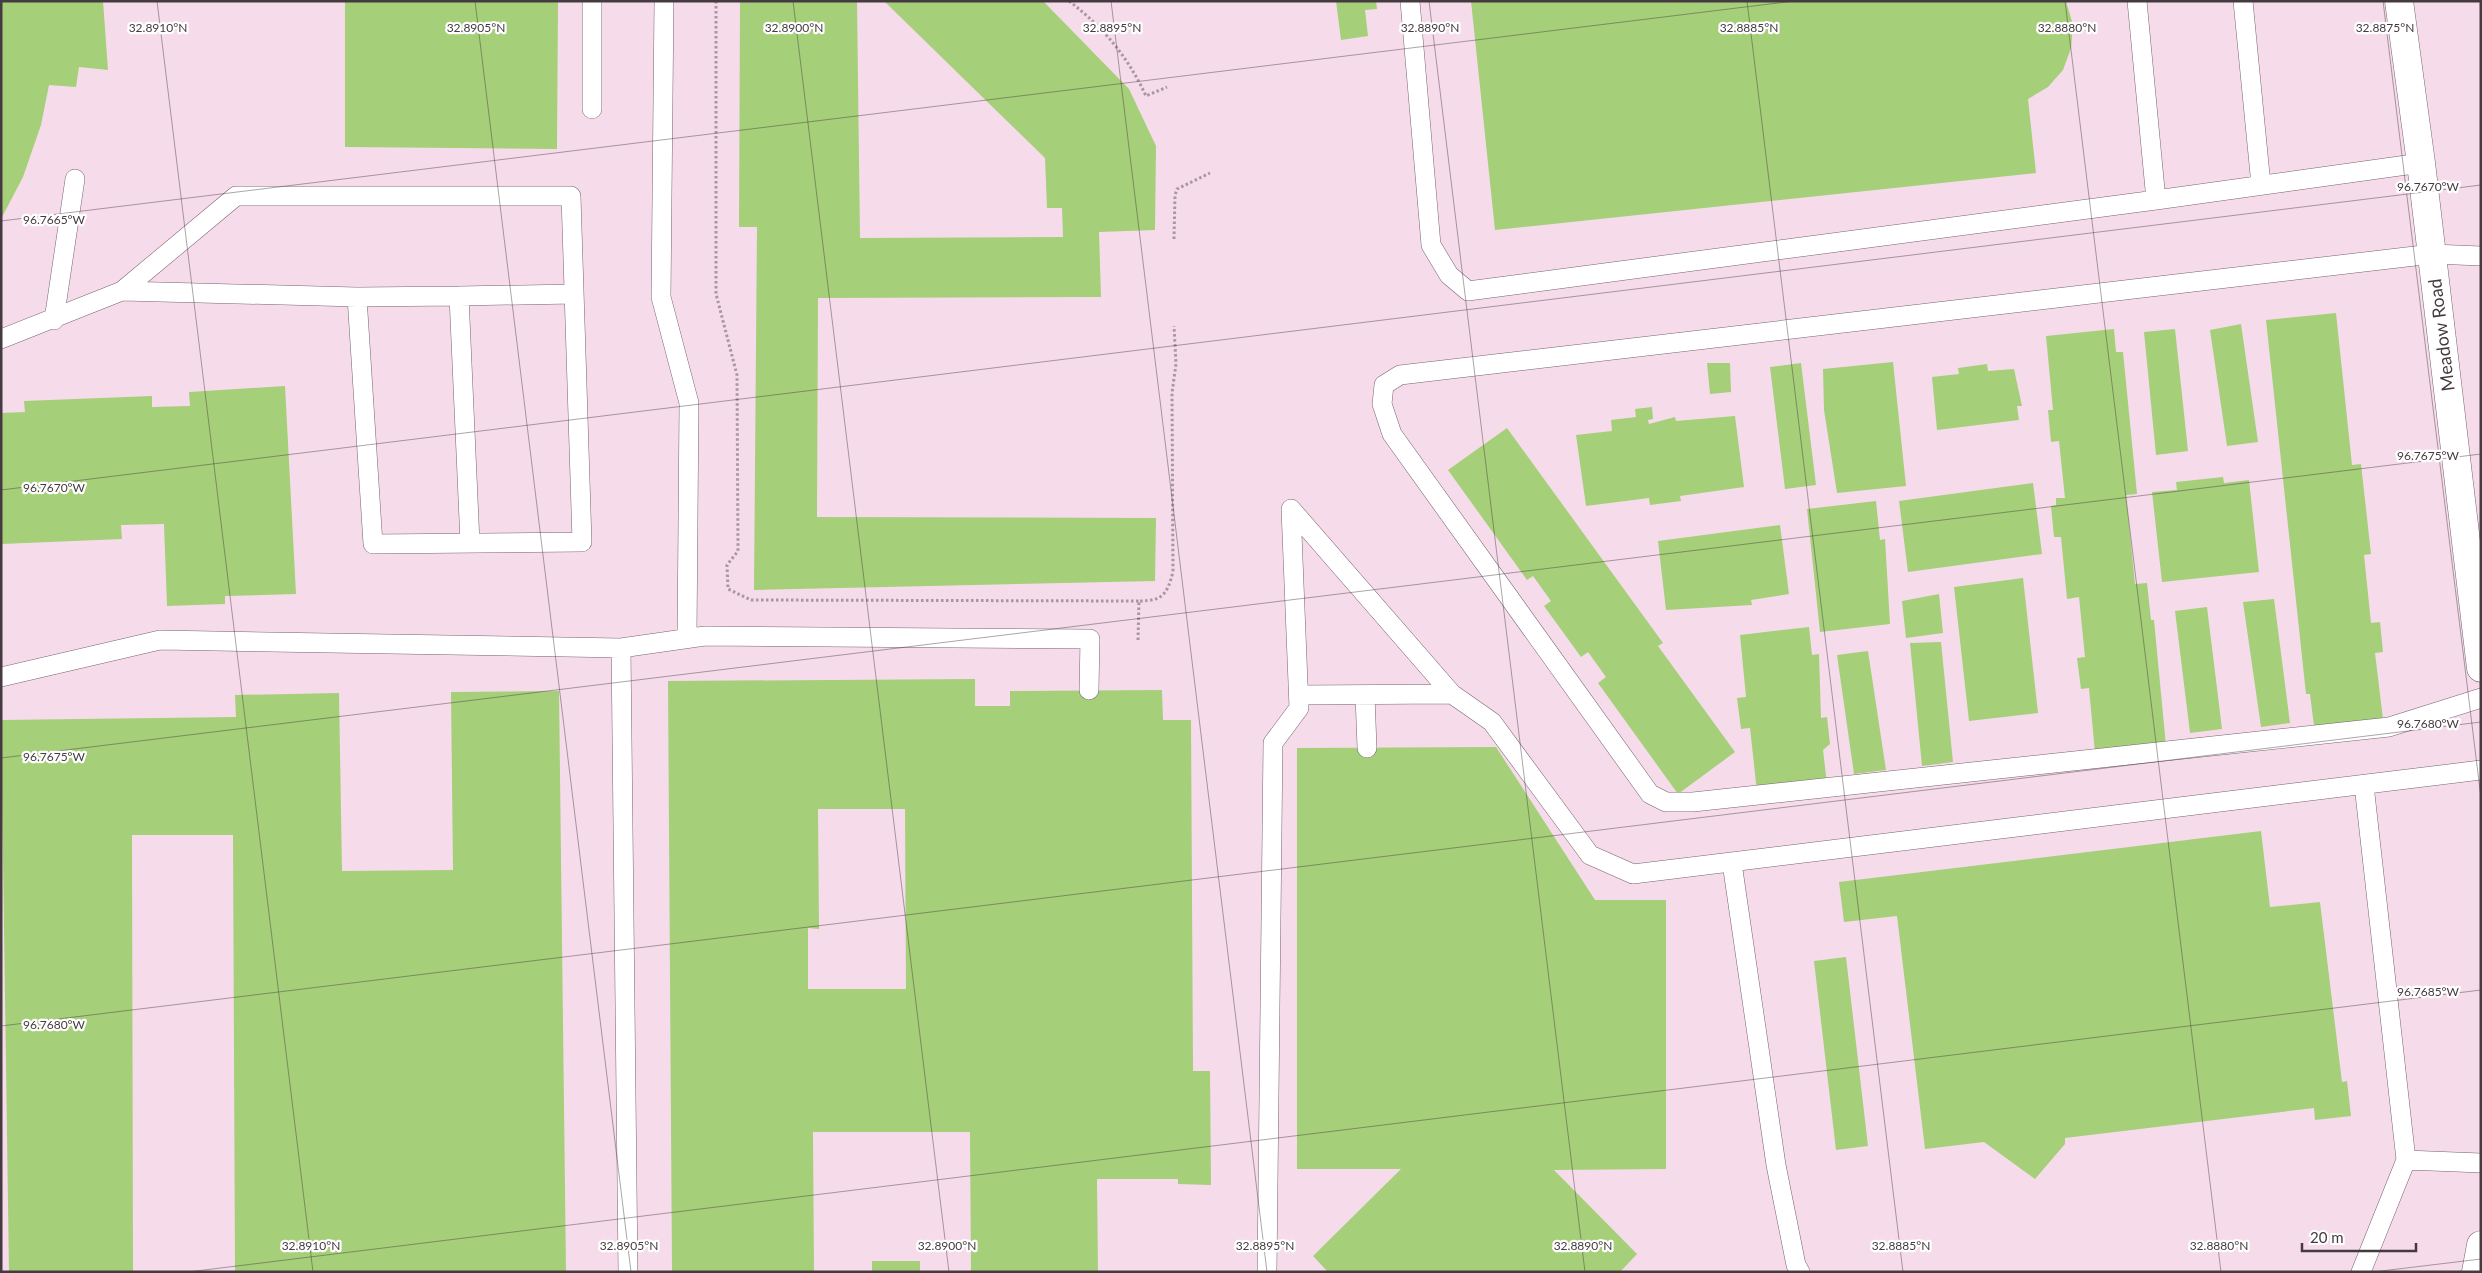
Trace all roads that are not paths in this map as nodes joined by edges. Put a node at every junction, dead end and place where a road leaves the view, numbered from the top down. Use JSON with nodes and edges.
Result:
{"nodes":[{"id":1,"x":592,"y":1,"type":"edge"},
{"id":2,"x":664,"y":1,"type":"edge"},
{"id":3,"x":1410,"y":1,"type":"edge"},
{"id":4,"x":2137,"y":1,"type":"edge"},
{"id":5,"x":2243,"y":1,"type":"edge"},
{"id":6,"x":2399,"y":1,"type":"edge"},
{"id":7,"x":592,"y":109,"type":"dead end"},
{"id":8,"x":2421,"y":162,"type":"junction"},
{"id":9,"x":76,"y":179,"type":"dead end"},
{"id":10,"x":2261,"y":185,"type":"junction"},
{"id":11,"x":2156,"y":200,"type":"junction"},
{"id":12,"x":2432,"y":254,"type":"junction"},
{"id":13,"x":2481,"y":256,"type":"edge"},
{"id":14,"x":122,"y":291,"type":"junction"},
{"id":15,"x":574,"y":294,"type":"junction"},
{"id":16,"x":459,"y":296,"type":"junction"},
{"id":17,"x":357,"y":297,"type":"junction"},
{"id":18,"x":54,"y":320,"type":"junction"},
{"id":19,"x":1,"y":340,"type":"edge"},
{"id":20,"x":470,"y":543,"type":"junction"},
{"id":21,"x":2475,"y":579,"type":"edge"},
{"id":22,"x":686,"y":638,"type":"junction"},
{"id":23,"x":622,"y":648,"type":"junction"},
{"id":24,"x":2481,"y":668,"type":"edge"},
{"id":25,"x":1,"y":677,"type":"edge"},
{"id":26,"x":1089,"y":690,"type":"dead end"},
{"id":27,"x":1452,"y":694,"type":"junction"},
{"id":28,"x":1299,"y":695,"type":"junction"},
{"id":29,"x":1365,"y":695,"type":"junction"},
{"id":30,"x":2481,"y":698,"type":"edge"},
{"id":31,"x":1367,"y":748,"type":"dead end"},
{"id":32,"x":2481,"y":770,"type":"edge"},
{"id":33,"x":2364,"y":785,"type":"junction"},
{"id":34,"x":1732,"y":863,"type":"junction"},
{"id":35,"x":2406,"y":1160,"type":"junction"},
{"id":36,"x":2481,"y":1163,"type":"edge"},
{"id":37,"x":2481,"y":1245,"type":"edge"},
{"id":38,"x":628,"y":1272,"type":"edge"},
{"id":39,"x":1267,"y":1272,"type":"edge"},
{"id":40,"x":1800,"y":1272,"type":"edge"},
{"id":41,"x":2361,"y":1272,"type":"edge"},
{"id":42,"x":2476,"y":1272,"type":"edge"}],
"edges":[{"from":1,"to":7,"type":"lane"},
{"from":2,"to":22,"type":"lane"},
{"from":3,"to":11,"type":"lane"},
{"from":4,"to":11,"type":"lane"},
{"from":5,"to":10,"type":"lane"},
{"from":6,"to":8,"type":"street","name":"Meadow Road"},
{"from":8,"to":10,"type":"lane"},
{"from":8,"to":12,"type":"street","name":"Meadow Road"},
{"from":9,"to":18,"type":"lane"},
{"from":10,"to":11,"type":"lane"},
{"from":12,"to":13,"type":"lane"},
{"from":12,"to":21,"type":"street","name":"Meadow Road"},
{"from":12,"to":30,"type":"lane"},
{"from":14,"to":15,"type":"lane"},
{"from":14,"to":17,"type":"lane"},
{"from":14,"to":18,"type":"lane"},
{"from":15,"to":16,"type":"lane"},
{"from":15,"to":20,"type":"lane"},
{"from":16,"to":17,"type":"lane"},
{"from":16,"to":20,"type":"lane"},
{"from":17,"to":20,"type":"lane"},
{"from":18,"to":19,"type":"lane"},
{"from":21,"to":24,"type":"street","name":"Meadow Road"},
{"from":22,"to":23,"type":"lane"},
{"from":22,"to":26,"type":"lane"},
{"from":23,"to":25,"type":"lane"},
{"from":23,"to":38,"type":"lane"},
{"from":27,"to":28,"type":"lane"},
{"from":27,"to":29,"type":"lane"},
{"from":27,"to":34,"type":"lane"},
{"from":28,"to":29,"type":"lane"},
{"from":28,"to":39,"type":"lane"},
{"from":29,"to":31,"type":"lane"},
{"from":32,"to":33,"type":"lane"},
{"from":33,"to":34,"type":"lane"},
{"from":33,"to":35,"type":"lane"},
{"from":34,"to":40,"type":"lane"},
{"from":35,"to":36,"type":"lane"},
{"from":35,"to":41,"type":"lane"},
{"from":37,"to":42,"type":"street"}]}
